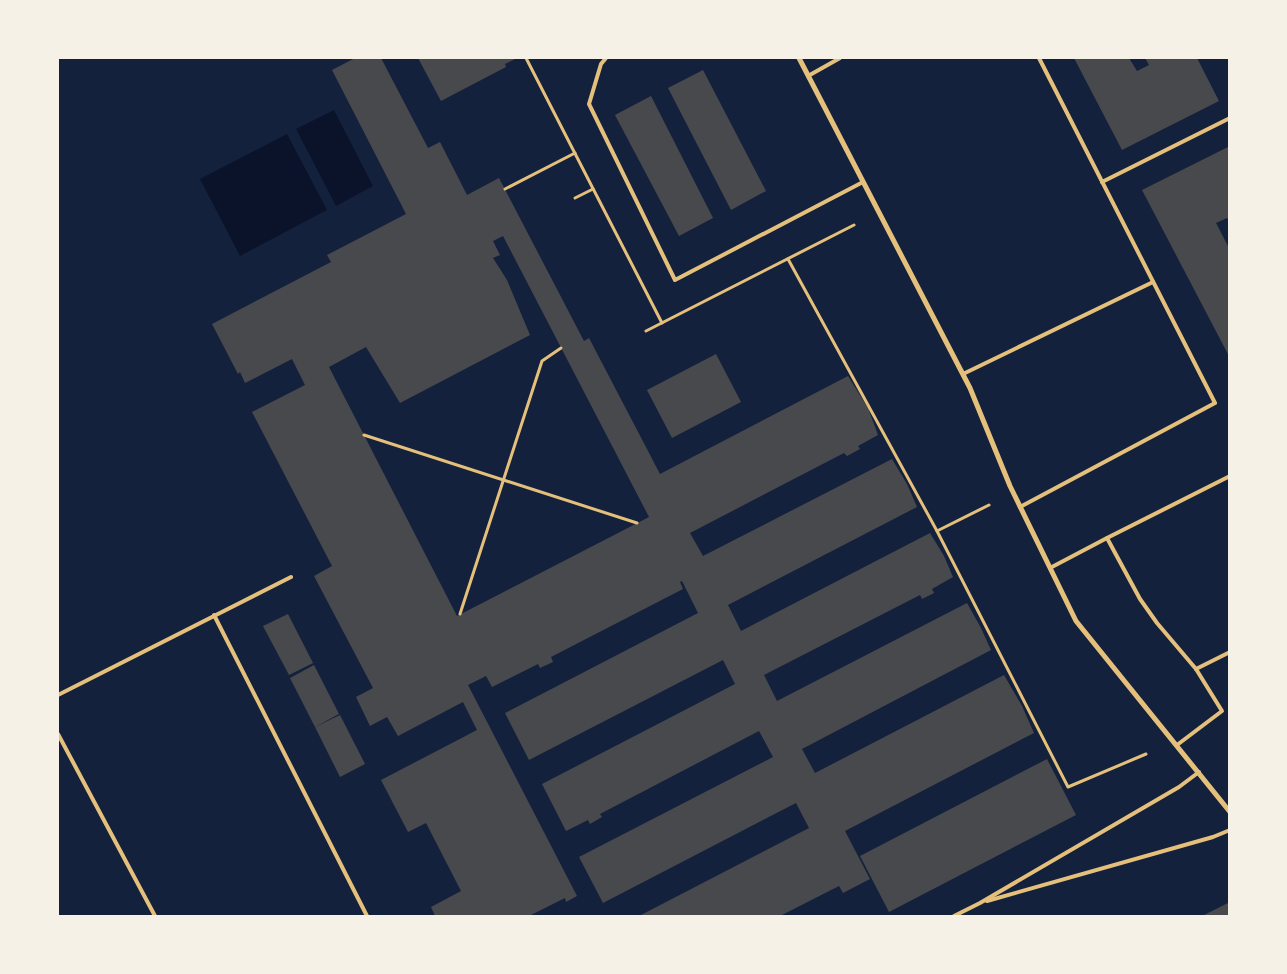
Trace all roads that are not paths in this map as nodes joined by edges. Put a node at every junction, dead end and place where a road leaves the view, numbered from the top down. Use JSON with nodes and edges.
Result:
{"nodes":[{"id":1,"x":606,"y":58,"type":"edge"},
{"id":2,"x":799,"y":58,"type":"edge"},
{"id":3,"x":840,"y":58,"type":"edge"},
{"id":4,"x":1039,"y":58,"type":"edge"},
{"id":5,"x":808,"y":76,"type":"junction"},
{"id":6,"x":1230,"y":118,"type":"edge"},
{"id":7,"x":863,"y":182,"type":"junction"},
{"id":8,"x":1102,"y":182,"type":"junction"},
{"id":9,"x":1153,"y":282,"type":"junction"},
{"id":10,"x":963,"y":374,"type":"junction"},
{"id":11,"x":1230,"y":476,"type":"edge"},
{"id":12,"x":1020,"y":507,"type":"junction"},
{"id":13,"x":1107,"y":538,"type":"junction"},
{"id":14,"x":1050,"y":568,"type":"junction"},
{"id":15,"x":291,"y":577,"type":"dead end"},
{"id":16,"x":214,"y":615,"type":"junction"},
{"id":17,"x":1230,"y":652,"type":"edge"},
{"id":18,"x":1196,"y":669,"type":"junction"},
{"id":19,"x":58,"y":695,"type":"edge"},
{"id":20,"x":58,"y":734,"type":"edge"},
{"id":21,"x":1177,"y":745,"type":"junction"},
{"id":22,"x":1199,"y":772,"type":"junction"},
{"id":23,"x":1230,"y":812,"type":"edge"},
{"id":24,"x":1230,"y":830,"type":"edge"},
{"id":25,"x":980,"y":903,"type":"junction"},
{"id":26,"x":155,"y":916,"type":"edge"},
{"id":27,"x":367,"y":916,"type":"edge"},
{"id":28,"x":954,"y":916,"type":"edge"}],
"edges":[{"from":1,"to":7,"type":"lane"},
{"from":2,"to":5,"type":"street"},
{"from":3,"to":5,"type":"lane"},
{"from":4,"to":8,"type":"lane"},
{"from":5,"to":7,"type":"street"},
{"from":6,"to":8,"type":"lane"},
{"from":7,"to":10,"type":"street"},
{"from":8,"to":9,"type":"lane"},
{"from":9,"to":10,"type":"lane"},
{"from":9,"to":12,"type":"lane"},
{"from":10,"to":12,"type":"street"},
{"from":11,"to":13,"type":"lane"},
{"from":12,"to":14,"type":"street"},
{"from":13,"to":14,"type":"lane"},
{"from":13,"to":18,"type":"lane"},
{"from":14,"to":21,"type":"street"},
{"from":15,"to":16,"type":"lane"},
{"from":16,"to":19,"type":"lane"},
{"from":16,"to":27,"type":"lane"},
{"from":17,"to":18,"type":"lane"},
{"from":18,"to":21,"type":"lane"},
{"from":20,"to":26,"type":"lane"},
{"from":21,"to":22,"type":"street"},
{"from":22,"to":23,"type":"street"},
{"from":22,"to":25,"type":"lane"},
{"from":24,"to":25,"type":"lane"},
{"from":25,"to":28,"type":"lane"}]}
